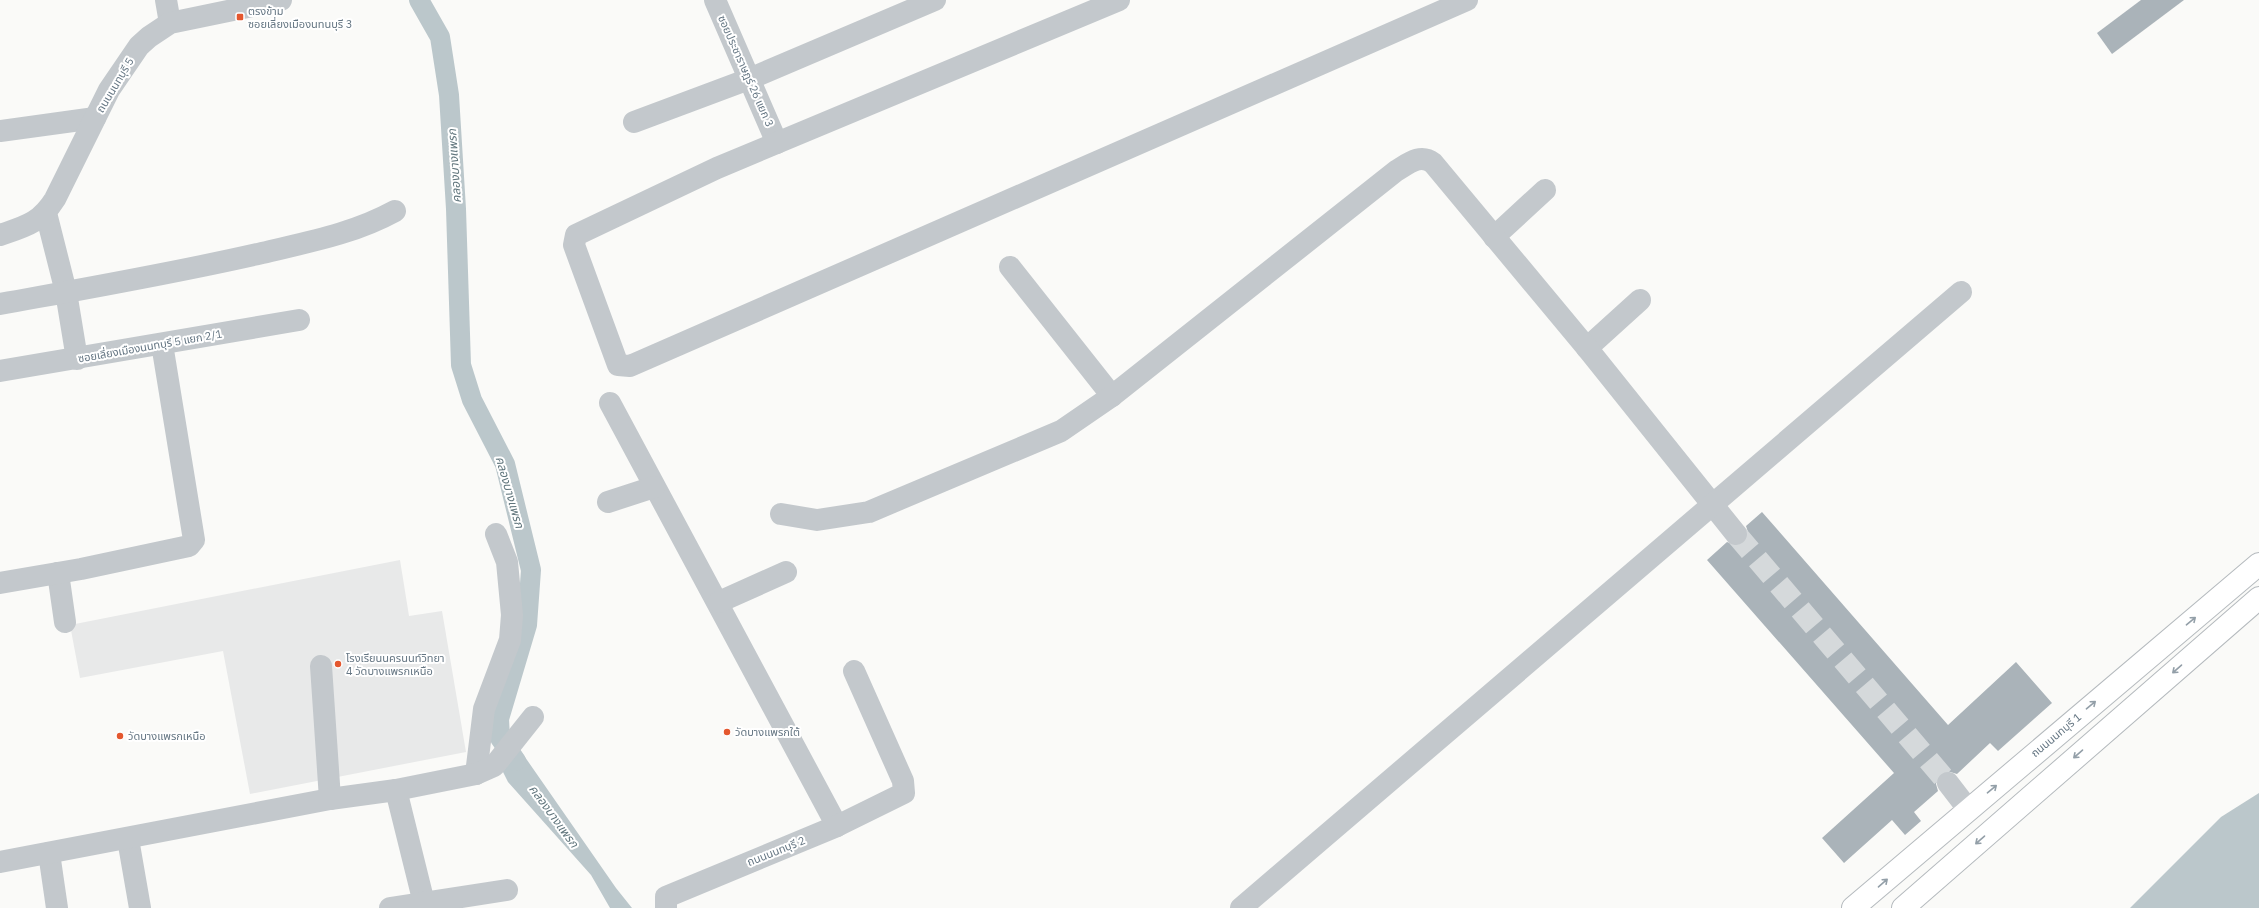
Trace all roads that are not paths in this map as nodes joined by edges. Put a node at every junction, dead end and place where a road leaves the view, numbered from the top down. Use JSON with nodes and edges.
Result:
{"nodes":[{"id":1,"x":166,"y":0,"type":"edge"},
{"id":2,"x":281,"y":0,"type":"edge"},
{"id":3,"x":715,"y":0,"type":"edge"},
{"id":4,"x":935,"y":0,"type":"edge"},
{"id":5,"x":1119,"y":0,"type":"edge"},
{"id":6,"x":1467,"y":0,"type":"edge"},
{"id":7,"x":170,"y":23,"type":"junction"},
{"id":8,"x":749,"y":79,"type":"junction"},
{"id":9,"x":95,"y":118,"type":"junction"},
{"id":10,"x":634,"y":122,"type":"dead end"},
{"id":11,"x":0,"y":131,"type":"edge"},
{"id":12,"x":778,"y":143,"type":"junction"},
{"id":13,"x":1545,"y":190,"type":"dead end"},
{"id":14,"x":395,"y":211,"type":"dead end"},
{"id":15,"x":46,"y":213,"type":"junction"},
{"id":16,"x":0,"y":235,"type":"edge"},
{"id":17,"x":1494,"y":237,"type":"junction"},
{"id":18,"x":1010,"y":267,"type":"dead end"},
{"id":19,"x":66,"y":292,"type":"junction"},
{"id":20,"x":1961,"y":292,"type":"dead end"},
{"id":21,"x":1640,"y":300,"type":"dead end"},
{"id":22,"x":0,"y":304,"type":"edge"},
{"id":23,"x":299,"y":320,"type":"dead end"},
{"id":24,"x":162,"y":344,"type":"junction"},
{"id":25,"x":1587,"y":348,"type":"junction"},
{"id":26,"x":77,"y":359,"type":"junction"},
{"id":27,"x":0,"y":371,"type":"edge"},
{"id":28,"x":1112,"y":396,"type":"junction"},
{"id":29,"x":610,"y":403,"type":"dead end"},
{"id":30,"x":654,"y":487,"type":"junction"},
{"id":31,"x":608,"y":502,"type":"dead end"},
{"id":32,"x":1712,"y":504,"type":"junction"},
{"id":33,"x":781,"y":514,"type":"dead end"},
{"id":34,"x":496,"y":534,"type":"dead end"},
{"id":35,"x":1736,"y":534,"type":"tunnel mouth"},
{"id":36,"x":2259,"y":564,"type":"edge"},
{"id":37,"x":786,"y":572,"type":"dead end"},
{"id":38,"x":58,"y":573,"type":"junction"},
{"id":39,"x":0,"y":583,"type":"edge"},
{"id":40,"x":2259,"y":598,"type":"edge"},
{"id":41,"x":719,"y":602,"type":"junction"},
{"id":42,"x":65,"y":622,"type":"dead end"},
{"id":43,"x":321,"y":666,"type":"dead end"},
{"id":44,"x":854,"y":671,"type":"dead end"},
{"id":45,"x":532,"y":717,"type":"dead end"},
{"id":46,"x":485,"y":770,"type":"junction"},
{"id":47,"x":1948,"y":783,"type":"tunnel mouth"},
{"id":48,"x":396,"y":790,"type":"junction"},
{"id":49,"x":330,"y":799,"type":"junction"},
{"id":50,"x":1968,"y":809,"type":"junction"},
{"id":51,"x":837,"y":826,"type":"junction"},
{"id":52,"x":128,"y":839,"type":"junction"},
{"id":53,"x":0,"y":862,"type":"edge"},
{"id":54,"x":50,"y":863,"type":"junction"},
{"id":55,"x":507,"y":890,"type":"dead end"},
{"id":56,"x":424,"y":903,"type":"junction"},
{"id":57,"x":57,"y":908,"type":"edge"},
{"id":58,"x":140,"y":908,"type":"edge"},
{"id":59,"x":390,"y":908,"type":"edge"},
{"id":60,"x":666,"y":908,"type":"edge"},
{"id":61,"x":1241,"y":908,"type":"edge"},
{"id":62,"x":1853,"y":908,"type":"edge"},
{"id":63,"x":1903,"y":908,"type":"edge"}],
"edges":[{"from":1,"to":7,"type":"street"},
{"from":2,"to":7,"type":"street","name":"ถนนนนทบุรี 5"},
{"from":3,"to":8,"type":"street","name":"ซอยประชาราษฎร์ 26 แยก 3"},
{"from":4,"to":8,"type":"street"},
{"from":5,"to":12,"type":"street"},
{"from":6,"to":12,"type":"street"},
{"from":7,"to":9,"type":"street","name":"ถนนนนทบุรี 5"},
{"from":8,"to":10,"type":"street"},
{"from":8,"to":12,"type":"street","name":"ซอยประชาราษฎร์ 26 แยก 3"},
{"from":9,"to":11,"type":"street"},
{"from":9,"to":15,"type":"street","name":"ถนนนนทบุรี 5"},
{"from":13,"to":17,"type":"street"},
{"from":14,"to":19,"type":"street"},
{"from":15,"to":16,"type":"street","name":"ถนนนนทบุรี 5"},
{"from":15,"to":19,"type":"street"},
{"from":17,"to":25,"type":"street"},
{"from":17,"to":28,"type":"street"},
{"from":18,"to":28,"type":"street"},
{"from":19,"to":22,"type":"street"},
{"from":19,"to":26,"type":"street"},
{"from":20,"to":32,"type":"street"},
{"from":21,"to":25,"type":"street"},
{"from":23,"to":24,"type":"street","name":"ซอยเลี่ยงเมืองนนทบุรี 5 แยก 2/1"},
{"from":24,"to":26,"type":"street","name":"ซอยเลี่ยงเมืองนนทบุรี 5 แยก 2/1"},
{"from":24,"to":38,"type":"street"},
{"from":25,"to":32,"type":"street"},
{"from":26,"to":27,"type":"street","name":"ซอยเลี่ยงเมืองนนทบุรี 5 แยก 2/1"},
{"from":28,"to":33,"type":"street"},
{"from":29,"to":30,"type":"street"},
{"from":30,"to":31,"type":"street"},
{"from":30,"to":41,"type":"street"},
{"from":32,"to":35,"type":"street"},
{"from":32,"to":61,"type":"street"},
{"from":34,"to":46,"type":"street"},
{"from":50,"to":36,"type":"main road","name":"ถนนนนทบุรี 1","one_way":true},
{"from":37,"to":41,"type":"street"},
{"from":38,"to":39,"type":"street"},
{"from":38,"to":42,"type":"street"},
{"from":40,"to":63,"type":"main road","one_way":true},
{"from":41,"to":51,"type":"street"},
{"from":43,"to":49,"type":"street"},
{"from":44,"to":51,"type":"street","name":"ถนนนนทบุรี 2"},
{"from":45,"to":46,"type":"street"},
{"from":46,"to":48,"type":"street"},
{"from":47,"to":50,"type":"street"},
{"from":48,"to":49,"type":"street"},
{"from":48,"to":56,"type":"street"},
{"from":49,"to":52,"type":"street"},
{"from":62,"to":50,"type":"main road","name":"ถนนนนทบุรี 1","one_way":true},
{"from":51,"to":60,"type":"street","name":"ถนนนนทบุรี 2"},
{"from":52,"to":54,"type":"street"},
{"from":52,"to":58,"type":"street"},
{"from":53,"to":54,"type":"street"},
{"from":54,"to":57,"type":"street"},
{"from":55,"to":56,"type":"street"},
{"from":56,"to":59,"type":"street"}]}
